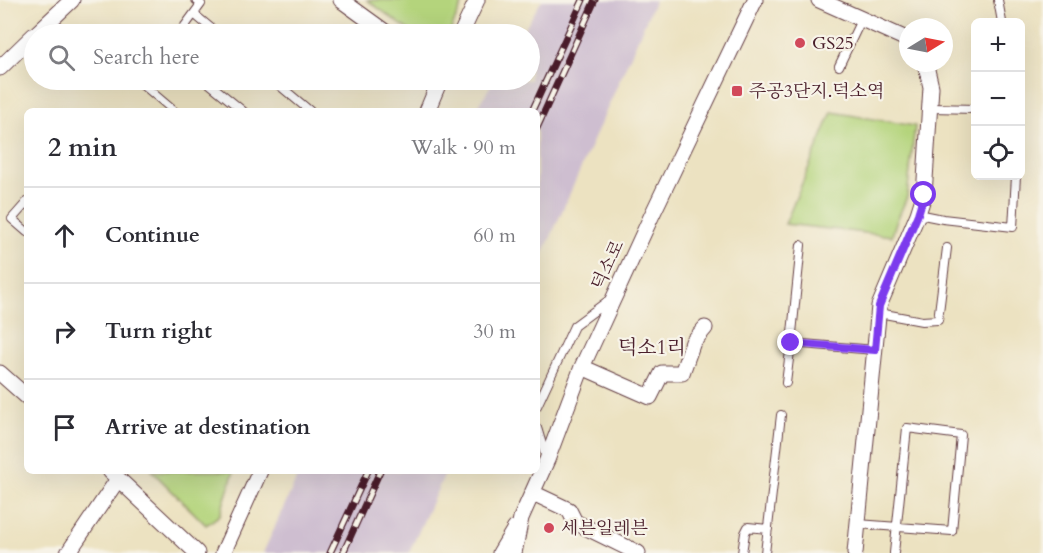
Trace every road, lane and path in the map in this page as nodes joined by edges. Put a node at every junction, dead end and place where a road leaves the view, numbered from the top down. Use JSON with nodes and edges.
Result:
{"nodes":[{"id":1,"x":72,"y":0,"type":"edge"},
{"id":2,"x":341,"y":0,"type":"edge"},
{"id":3,"x":477,"y":0,"type":"edge"},
{"id":4,"x":755,"y":0,"type":"edge"},
{"id":5,"x":819,"y":0,"type":"edge"},
{"id":6,"x":998,"y":0,"type":"edge"},
{"id":7,"x":200,"y":1,"type":"edge"},
{"id":8,"x":194,"y":14,"type":"junction"},
{"id":9,"x":862,"y":18,"type":"junction"},
{"id":10,"x":1001,"y":18,"type":"edge"},
{"id":11,"x":47,"y":24,"type":"edge"},
{"id":12,"x":187,"y":24,"type":"edge"},
{"id":13,"x":206,"y":24,"type":"edge"},
{"id":14,"x":374,"y":24,"type":"edge"},
{"id":15,"x":466,"y":24,"type":"edge"},
{"id":16,"x":899,"y":35,"type":"edge"},
{"id":17,"x":24,"y":45,"type":"edge"},
{"id":18,"x":839,"y":66,"type":"dead end"},
{"id":19,"x":0,"y":68,"type":"edge"},
{"id":20,"x":928,"y":72,"type":"edge"},
{"id":21,"x":149,"y":90,"type":"edge"},
{"id":22,"x":217,"y":90,"type":"edge"},
{"id":23,"x":285,"y":90,"type":"edge"},
{"id":24,"x":436,"y":90,"type":"edge"},
{"id":25,"x":170,"y":108,"type":"edge"},
{"id":26,"x":239,"y":108,"type":"edge"},
{"id":27,"x":306,"y":108,"type":"edge"},
{"id":28,"x":428,"y":108,"type":"edge"},
{"id":29,"x":931,"y":108,"type":"junction"},
{"id":30,"x":971,"y":109,"type":"edge"},
{"id":31,"x":1016,"y":180,"type":"edge"},
{"id":32,"x":24,"y":205,"type":"edge"},
{"id":33,"x":918,"y":214,"type":"junction"},
{"id":34,"x":24,"y":229,"type":"edge"},
{"id":35,"x":801,"y":245,"type":"dead end"},
{"id":36,"x":946,"y":248,"type":"dead end"},
{"id":37,"x":615,"y":296,"type":"junction"},
{"id":38,"x":879,"y":313,"type":"junction"},
{"id":39,"x":705,"y":328,"type":"dead end"},
{"id":40,"x":791,"y":343,"type":"junction"},
{"id":41,"x":875,"y":350,"type":"junction"},
{"id":42,"x":582,"y":367,"type":"junction"},
{"id":43,"x":0,"y":373,"type":"edge"},
{"id":44,"x":786,"y":383,"type":"dead end"},
{"id":45,"x":24,"y":394,"type":"edge"},
{"id":46,"x":540,"y":400,"type":"edge"},
{"id":47,"x":781,"y":415,"type":"dead end"},
{"id":48,"x":540,"y":438,"type":"edge"},
{"id":49,"x":547,"y":460,"type":"junction"},
{"id":50,"x":259,"y":474,"type":"edge"},
{"id":51,"x":114,"y":475,"type":"edge"},
{"id":52,"x":533,"y":493,"type":"junction"},
{"id":53,"x":521,"y":518,"type":"junction"},
{"id":54,"x":858,"y":524,"type":"junction"},
{"id":55,"x":897,"y":527,"type":"junction"},
{"id":56,"x":768,"y":529,"type":"junction"},
{"id":57,"x":68,"y":553,"type":"edge"},
{"id":58,"x":197,"y":553,"type":"edge"},
{"id":59,"x":223,"y":553,"type":"edge"},
{"id":60,"x":500,"y":553,"type":"edge"},
{"id":61,"x":514,"y":553,"type":"edge"},
{"id":62,"x":638,"y":553,"type":"edge"},
{"id":63,"x":742,"y":553,"type":"edge"},
{"id":64,"x":765,"y":553,"type":"edge"},
{"id":65,"x":855,"y":553,"type":"edge"},
{"id":66,"x":894,"y":553,"type":"edge"}],
"edges":[{"from":1,"to":11,"type":"street"},
{"from":2,"to":14,"type":"street"},
{"from":3,"to":15,"type":"street"},
{"from":4,"to":37,"type":"street","name":"덕소로"},
{"from":5,"to":9,"type":"street"},
{"from":6,"to":10,"type":"lane"},
{"from":7,"to":8,"type":"lane"},
{"from":8,"to":12,"type":"lane"},
{"from":8,"to":13,"type":"lane"},
{"from":9,"to":16,"type":"street"},
{"from":9,"to":18,"type":"lane"},
{"from":17,"to":19,"type":"street"},
{"from":20,"to":29,"type":"street"},
{"from":21,"to":25,"type":"lane"},
{"from":22,"to":26,"type":"lane"},
{"from":23,"to":27,"type":"lane"},
{"from":24,"to":28,"type":"street"},
{"from":29,"to":30,"type":"lane"},
{"from":29,"to":33,"type":"street"},
{"from":31,"to":33,"type":"lane"},
{"from":32,"to":34,"type":"lane"},
{"from":33,"to":38,"type":"street"},
{"from":35,"to":40,"type":"lane"},
{"from":36,"to":38,"type":"lane"},
{"from":37,"to":42,"type":"street","name":"덕소로"},
{"from":37,"to":46,"type":"lane"},
{"from":38,"to":41,"type":"street"},
{"from":39,"to":42,"type":"street"},
{"from":40,"to":41,"type":"lane"},
{"from":40,"to":44,"type":"lane"},
{"from":41,"to":54,"type":"street"},
{"from":42,"to":49,"type":"street","name":"덕소로"},
{"from":43,"to":45,"type":"street"},
{"from":47,"to":56,"type":"lane"},
{"from":48,"to":49,"type":"lane"},
{"from":49,"to":52,"type":"street","name":"덕소로"},
{"from":50,"to":59,"type":"street"},
{"from":51,"to":57,"type":"street"},
{"from":51,"to":58,"type":"street"},
{"from":52,"to":53,"type":"street","name":"덕소로"},
{"from":52,"to":62,"type":"street"},
{"from":53,"to":60,"type":"street"},
{"from":53,"to":61,"type":"street","name":"덕소로"},
{"from":54,"to":55,"type":"lane"},
{"from":54,"to":65,"type":"street"},
{"from":55,"to":55,"type":"lane"},
{"from":55,"to":66,"type":"lane"},
{"from":56,"to":63,"type":"lane"},
{"from":56,"to":64,"type":"lane"}]}
